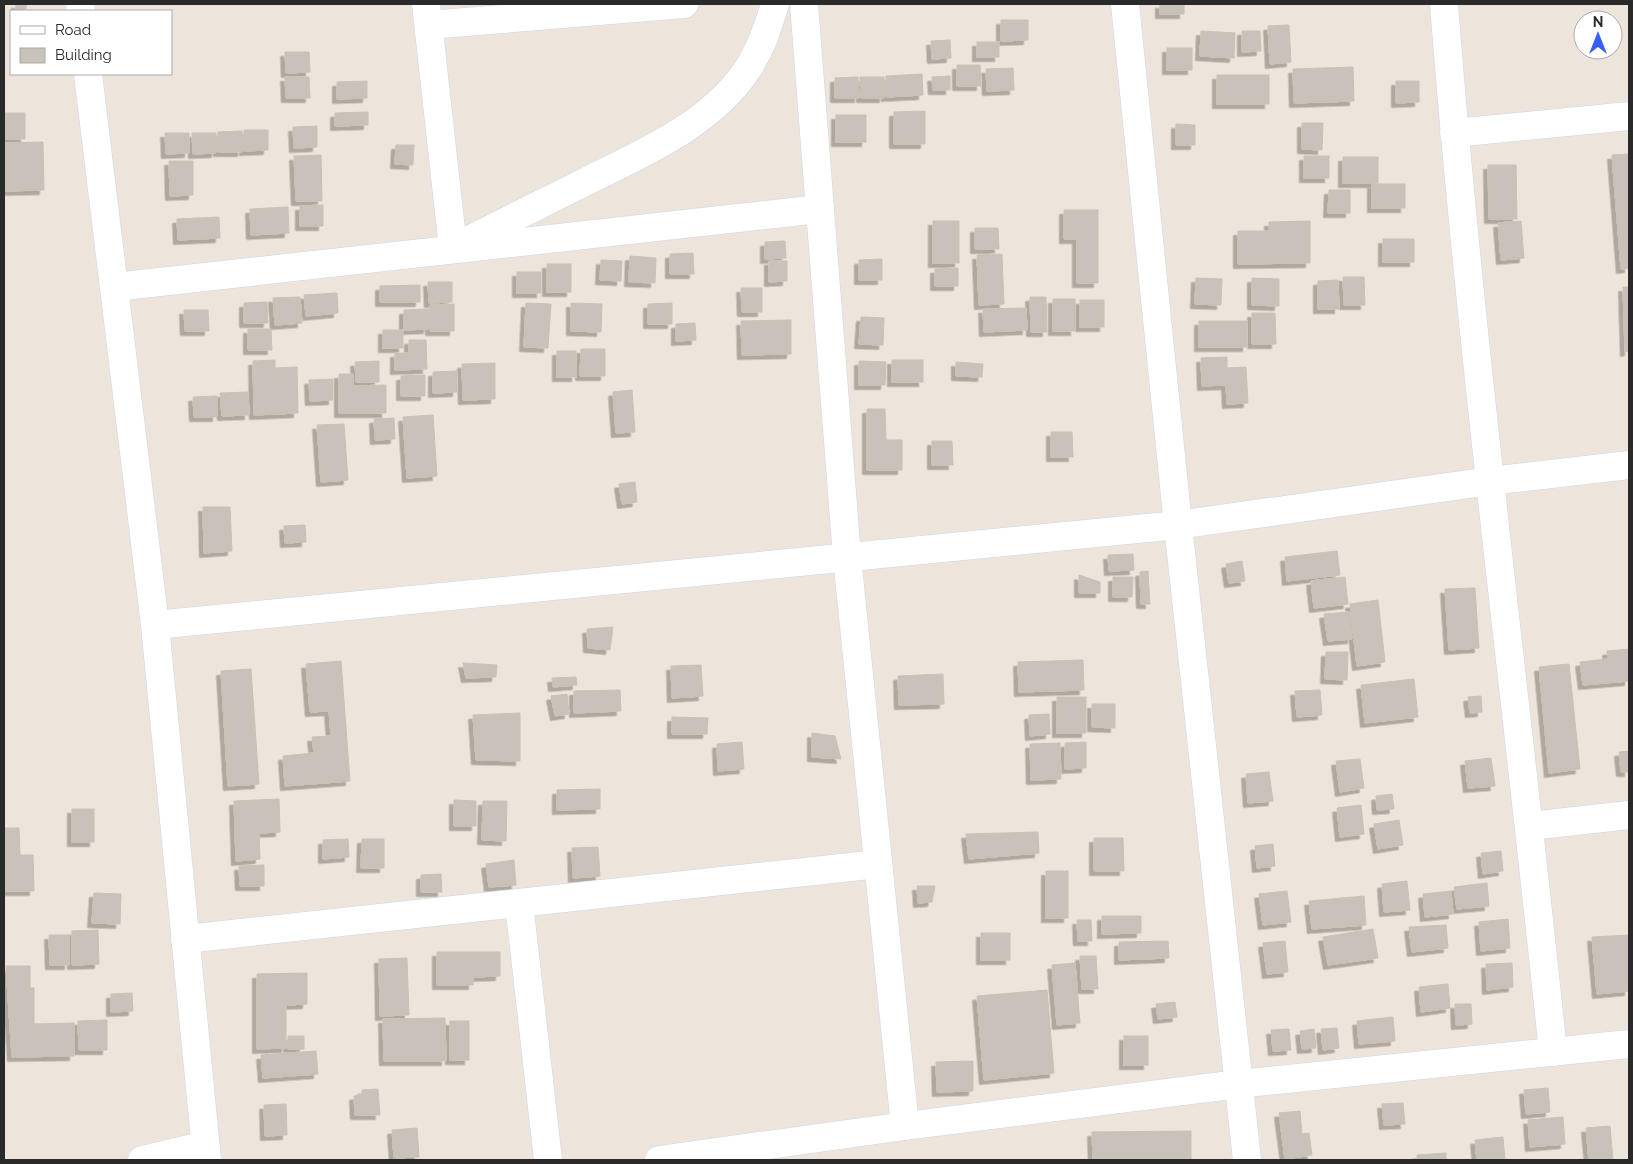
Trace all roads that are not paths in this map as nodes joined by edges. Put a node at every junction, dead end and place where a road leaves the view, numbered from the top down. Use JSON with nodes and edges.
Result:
{"nodes":[{"id":1,"x":684,"y":4,"type":"edge"},
{"id":2,"x":776,"y":4,"type":"edge"},
{"id":3,"x":804,"y":4,"type":"edge"},
{"id":4,"x":1125,"y":4,"type":"edge"},
{"id":5,"x":1444,"y":4,"type":"edge"},
{"id":6,"x":427,"y":14,"type":"edge"},
{"id":7,"x":88,"y":75,"type":"edge"},
{"id":8,"x":1629,"y":116,"type":"edge"},
{"id":9,"x":1454,"y":133,"type":"junction"},
{"id":10,"x":820,"y":209,"type":"junction"},
{"id":11,"x":453,"y":248,"type":"junction"},
{"id":12,"x":114,"y":287,"type":"junction"},
{"id":13,"x":1629,"y":465,"type":"edge"},
{"id":14,"x":1490,"y":481,"type":"junction"},
{"id":15,"x":1178,"y":525,"type":"junction"},
{"id":16,"x":847,"y":558,"type":"junction"},
{"id":17,"x":155,"y":624,"type":"junction"},
{"id":18,"x":1629,"y":815,"type":"edge"},
{"id":19,"x":1530,"y":826,"type":"junction"},
{"id":20,"x":878,"y":864,"type":"junction"},
{"id":21,"x":519,"y":903,"type":"junction"},
{"id":22,"x":185,"y":939,"type":"junction"},
{"id":23,"x":1629,"y":1044,"type":"edge"},
{"id":24,"x":1553,"y":1052,"type":"junction"},
{"id":25,"x":1238,"y":1084,"type":"junction"},
{"id":26,"x":905,"y":1126,"type":"junction"},
{"id":27,"x":204,"y":1155,"type":"edge"},
{"id":28,"x":142,"y":1160,"type":"edge"},
{"id":29,"x":548,"y":1160,"type":"edge"},
{"id":30,"x":659,"y":1160,"type":"edge"},
{"id":31,"x":1246,"y":1160,"type":"edge"}],
"edges":[{"from":1,"to":6,"type":"street"},
{"from":2,"to":11,"type":"street"},
{"from":3,"to":10,"type":"street"},
{"from":4,"to":15,"type":"street"},
{"from":5,"to":9,"type":"street"},
{"from":6,"to":11,"type":"street"},
{"from":7,"to":12,"type":"street"},
{"from":8,"to":9,"type":"street"},
{"from":9,"to":14,"type":"street"},
{"from":10,"to":11,"type":"street"},
{"from":10,"to":16,"type":"street"},
{"from":11,"to":12,"type":"street"},
{"from":12,"to":17,"type":"street"},
{"from":13,"to":14,"type":"street"},
{"from":14,"to":15,"type":"street"},
{"from":14,"to":19,"type":"street"},
{"from":15,"to":16,"type":"street"},
{"from":15,"to":25,"type":"street"},
{"from":16,"to":17,"type":"street"},
{"from":16,"to":20,"type":"street"},
{"from":17,"to":22,"type":"street"},
{"from":18,"to":19,"type":"street"},
{"from":19,"to":24,"type":"street"},
{"from":20,"to":21,"type":"street"},
{"from":20,"to":26,"type":"street"},
{"from":21,"to":22,"type":"street"},
{"from":21,"to":29,"type":"street"},
{"from":22,"to":27,"type":"street"},
{"from":23,"to":24,"type":"street"},
{"from":24,"to":25,"type":"street"},
{"from":25,"to":26,"type":"street"},
{"from":25,"to":31,"type":"street"},
{"from":26,"to":30,"type":"street"},
{"from":27,"to":28,"type":"street"}]}
